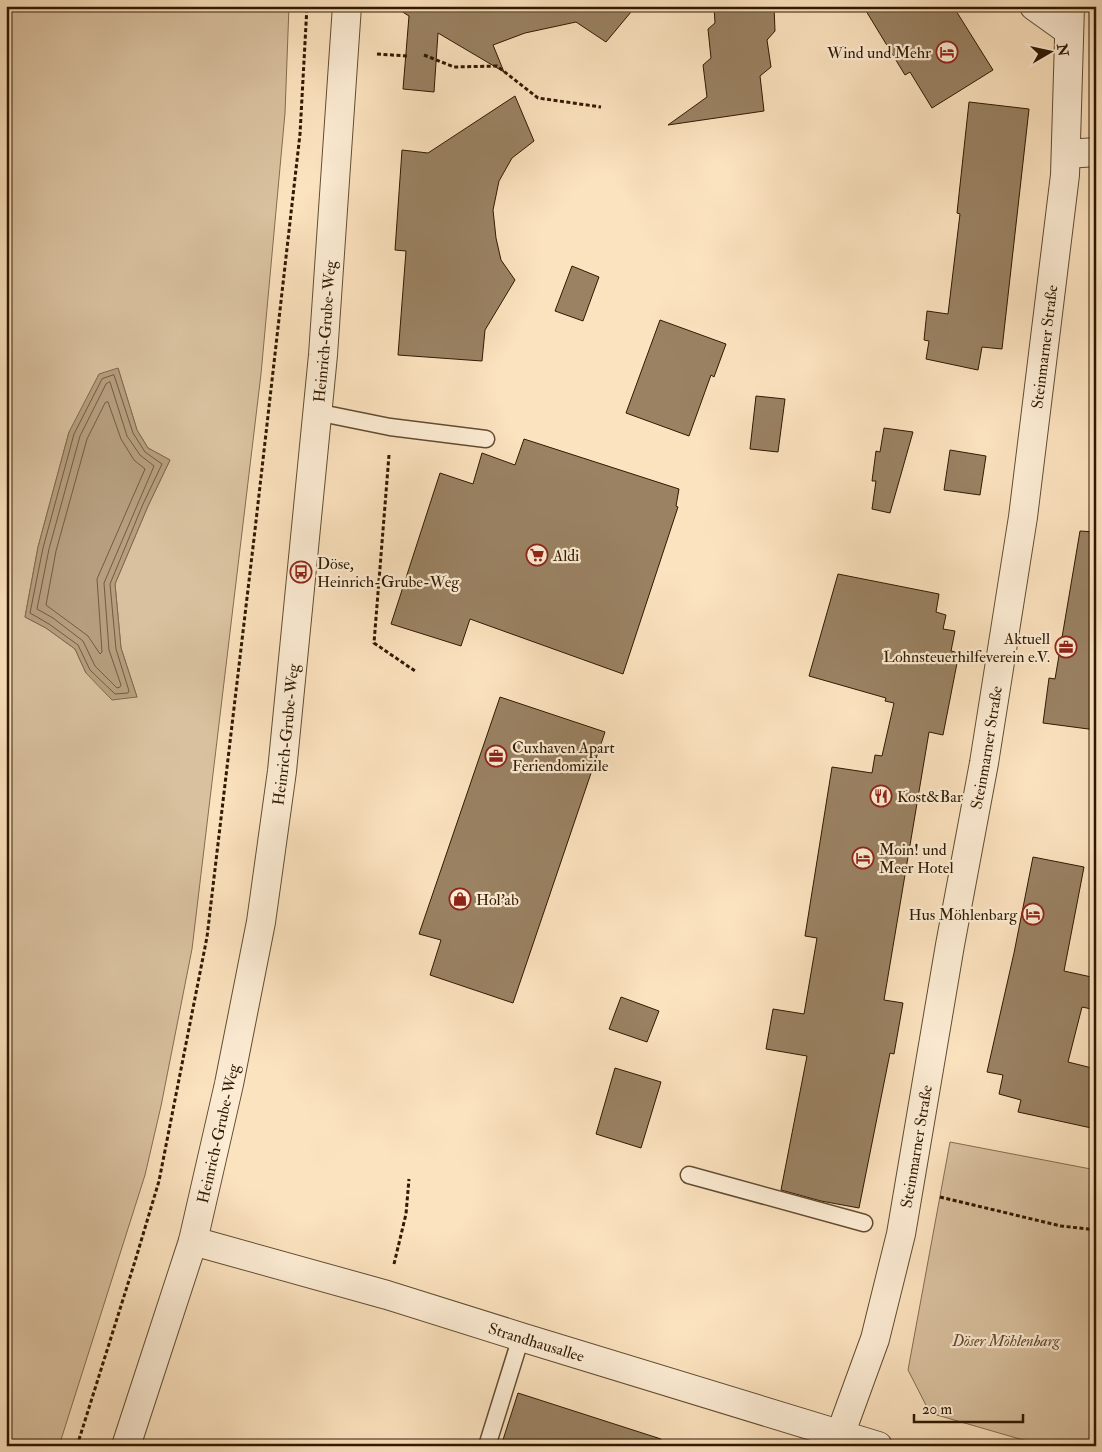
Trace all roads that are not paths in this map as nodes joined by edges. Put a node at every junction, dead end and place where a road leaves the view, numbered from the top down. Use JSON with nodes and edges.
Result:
{"nodes":[{"id":1,"x":347,"y":6,"type":"edge"},
{"id":2,"x":1034,"y":6,"type":"edge"},
{"id":3,"x":1070,"y":19,"type":"edge"},
{"id":4,"x":1096,"y":152,"type":"edge"},
{"id":5,"x":1067,"y":154,"type":"junction"},
{"id":6,"x":316,"y":412,"type":"junction"},
{"id":7,"x":486,"y":439,"type":"dead end"},
{"id":8,"x":689,"y":1174,"type":"dead end"},
{"id":9,"x":864,"y":1223,"type":"dead end"},
{"id":10,"x":192,"y":1241,"type":"junction"},
{"id":11,"x":521,"y":1337,"type":"junction"},
{"id":12,"x":838,"y":1440,"type":"edge"},
{"id":13,"x":126,"y":1446,"type":"edge"},
{"id":14,"x":487,"y":1446,"type":"edge"},
{"id":15,"x":878,"y":1446,"type":"edge"}],
"edges":[{"from":1,"to":6,"type":"street","name":"Heinrich-Grube-Weg"},
{"from":2,"to":3,"type":"street"},
{"from":3,"to":5,"type":"street","name":"Steinmarner Straße"},
{"from":4,"to":5,"type":"street"},
{"from":5,"to":12,"type":"street","name":"Steinmarner Straße"},
{"from":6,"to":7,"type":"lane"},
{"from":6,"to":10,"type":"street","name":"Heinrich-Grube-Weg"},
{"from":8,"to":9,"type":"lane"},
{"from":10,"to":11,"type":"street","name":"Strandhausallee"},
{"from":10,"to":13,"type":"street","name":"Heinrich-Grube-Weg"},
{"from":11,"to":12,"type":"street","name":"Strandhausallee"},
{"from":11,"to":14,"type":"lane"},
{"from":12,"to":15,"type":"street","name":"Strandhausallee"}]}
